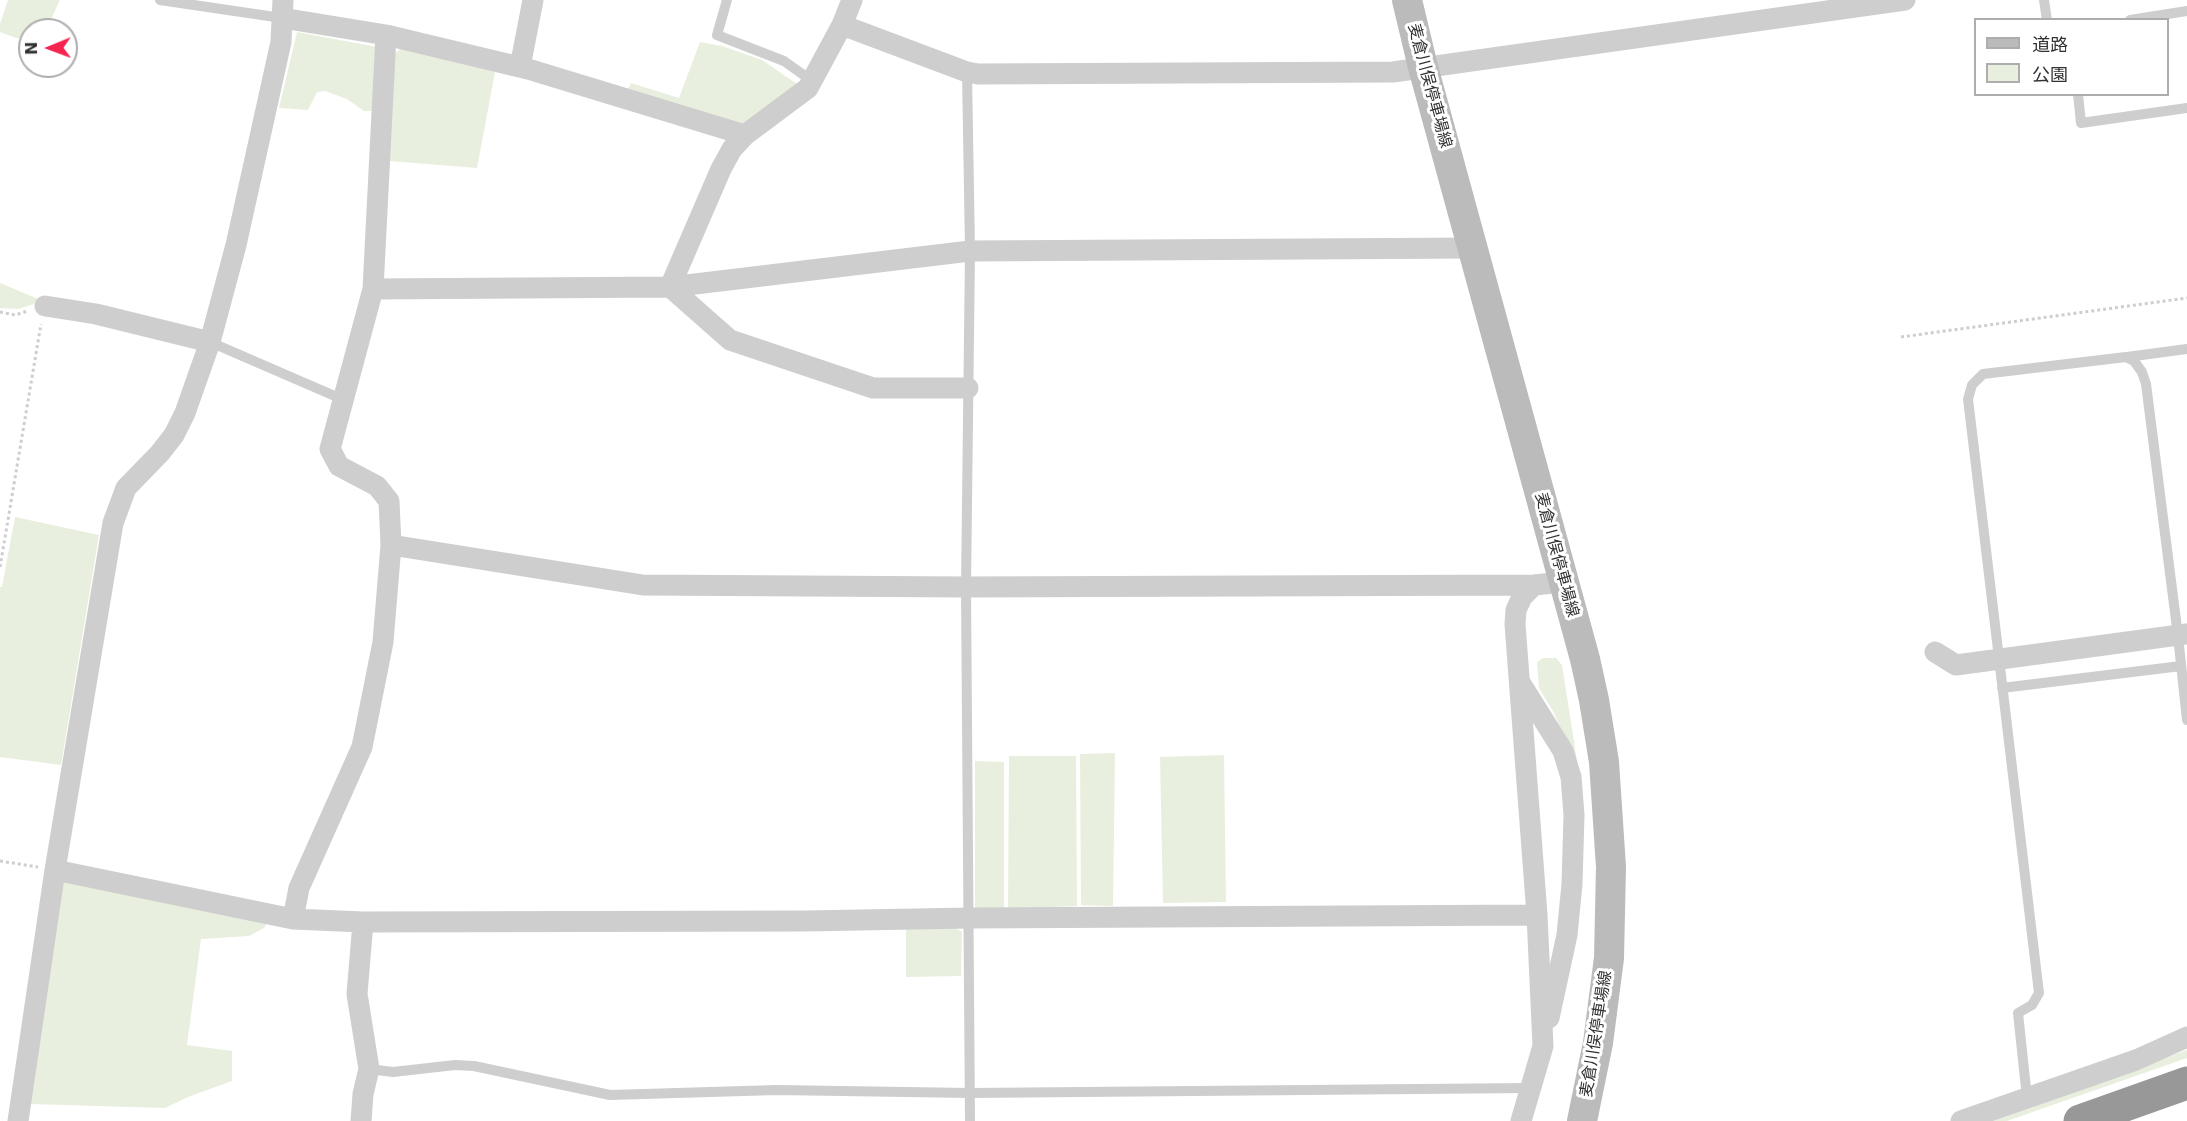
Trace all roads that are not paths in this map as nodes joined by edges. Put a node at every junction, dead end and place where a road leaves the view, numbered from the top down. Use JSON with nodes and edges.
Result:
{"nodes":[{"id":1,"x":160,"y":0,"type":"edge"},
{"id":2,"x":533,"y":0,"type":"edge"},
{"id":3,"x":727,"y":0,"type":"edge"},
{"id":4,"x":852,"y":0,"type":"edge"},
{"id":5,"x":1407,"y":0,"type":"edge"},
{"id":6,"x":1905,"y":0,"type":"edge"},
{"id":7,"x":2044,"y":0,"type":"edge"},
{"id":8,"x":283,"y":9,"type":"edge"},
{"id":9,"x":2187,"y":11,"type":"edge"},
{"id":10,"x":2047,"y":18,"type":"edge"},
{"id":11,"x":2143,"y":18,"type":"edge"},
{"id":12,"x":842,"y":25,"type":"junction"},
{"id":13,"x":386,"y":35,"type":"junction"},
{"id":14,"x":519,"y":67,"type":"junction"},
{"id":15,"x":1423,"y":67,"type":"junction"},
{"id":16,"x":967,"y":72,"type":"junction"},
{"id":17,"x":812,"y":81,"type":"junction"},
{"id":18,"x":2078,"y":96,"type":"edge"},
{"id":19,"x":2187,"y":108,"type":"edge"},
{"id":20,"x":745,"y":135,"type":"junction"},
{"id":21,"x":1473,"y":248,"type":"junction"},
{"id":22,"x":970,"y":251,"type":"junction"},
{"id":23,"x":670,"y":287,"type":"junction"},
{"id":24,"x":374,"y":289,"type":"junction"},
{"id":25,"x":45,"y":306,"type":"road end"},
{"id":26,"x":210,"y":342,"type":"junction"},
{"id":27,"x":2187,"y":350,"type":"edge"},
{"id":28,"x":2126,"y":357,"type":"junction"},
{"id":29,"x":968,"y":388,"type":"junction"},
{"id":30,"x":345,"y":400,"type":"junction"},
{"id":31,"x":391,"y":545,"type":"junction"},
{"id":32,"x":1564,"y":582,"type":"junction"},
{"id":33,"x":1534,"y":585,"type":"junction"},
{"id":34,"x":966,"y":587,"type":"junction"},
{"id":35,"x":2183,"y":635,"type":"edge"},
{"id":36,"x":1935,"y":652,"type":"dead end"},
{"id":37,"x":1998,"y":659,"type":"junction"},
{"id":38,"x":2181,"y":666,"type":"junction"},
{"id":39,"x":1519,"y":681,"type":"junction"},
{"id":40,"x":2002,"y":688,"type":"junction"},
{"id":41,"x":2187,"y":720,"type":"edge"},
{"id":42,"x":55,"y":870,"type":"junction"},
{"id":43,"x":1537,"y":915,"type":"junction"},
{"id":44,"x":970,"y":918,"type":"junction"},
{"id":45,"x":293,"y":919,"type":"junction"},
{"id":46,"x":363,"y":922,"type":"junction"},
{"id":47,"x":2187,"y":1037,"type":"edge"},
{"id":48,"x":1543,"y":1046,"type":"junction"},
{"id":49,"x":369,"y":1069,"type":"junction"},
{"id":50,"x":2187,"y":1083,"type":"edge"},
{"id":51,"x":1530,"y":1089,"type":"junction"},
{"id":52,"x":970,"y":1093,"type":"junction"},
{"id":53,"x":2027,"y":1098,"type":"junction"},
{"id":54,"x":18,"y":1121,"type":"edge"},
{"id":55,"x":361,"y":1121,"type":"edge"},
{"id":56,"x":970,"y":1121,"type":"edge"},
{"id":57,"x":1521,"y":1121,"type":"edge"},
{"id":58,"x":1581,"y":1121,"type":"edge"},
{"id":59,"x":1961,"y":1121,"type":"edge"},
{"id":60,"x":2080,"y":1121,"type":"edge"}],
"edges":[{"from":1,"to":8,"type":"lane"},
{"from":2,"to":14,"type":"street"},
{"from":3,"to":17,"type":"lane"},
{"from":4,"to":12,"type":"street"},
{"from":5,"to":15,"type":"main road","name":"麦倉川俣停車場線"},
{"from":6,"to":15,"type":"street"},
{"from":7,"to":10,"type":"lane"},
{"from":8,"to":13,"type":"street"},
{"from":8,"to":26,"type":"street"},
{"from":9,"to":11,"type":"lane"},
{"from":12,"to":16,"type":"street"},
{"from":12,"to":17,"type":"street"},
{"from":13,"to":14,"type":"street"},
{"from":13,"to":24,"type":"street"},
{"from":14,"to":20,"type":"street"},
{"from":15,"to":16,"type":"street"},
{"from":15,"to":21,"type":"main road","name":"麦倉川俣停車場線"},
{"from":16,"to":22,"type":"lane"},
{"from":17,"to":20,"type":"street"},
{"from":18,"to":19,"type":"lane"},
{"from":20,"to":23,"type":"street"},
{"from":21,"to":22,"type":"street"},
{"from":21,"to":32,"type":"main road","name":"麦倉川俣停車場線"},
{"from":22,"to":23,"type":"street"},
{"from":22,"to":29,"type":"lane"},
{"from":23,"to":24,"type":"street"},
{"from":23,"to":29,"type":"street"},
{"from":24,"to":30,"type":"street"},
{"from":25,"to":26,"type":"street"},
{"from":26,"to":30,"type":"lane"},
{"from":26,"to":42,"type":"street"},
{"from":27,"to":28,"type":"lane"},
{"from":28,"to":35,"type":"lane"},
{"from":28,"to":37,"type":"lane"},
{"from":29,"to":34,"type":"lane"},
{"from":30,"to":31,"type":"street"},
{"from":31,"to":34,"type":"street"},
{"from":31,"to":45,"type":"street"},
{"from":32,"to":33,"type":"street"},
{"from":32,"to":58,"type":"main road","name":"麦倉川俣停車場線"},
{"from":33,"to":34,"type":"street"},
{"from":33,"to":39,"type":"street"},
{"from":34,"to":44,"type":"lane"},
{"from":35,"to":37,"type":"street"},
{"from":35,"to":38,"type":"lane"},
{"from":36,"to":37,"type":"street"},
{"from":37,"to":40,"type":"lane"},
{"from":38,"to":40,"type":"lane"},
{"from":38,"to":41,"type":"lane"},
{"from":39,"to":43,"type":"street"},
{"from":39,"to":48,"type":"street"},
{"from":40,"to":53,"type":"lane"},
{"from":42,"to":45,"type":"street"},
{"from":42,"to":54,"type":"street"},
{"from":43,"to":44,"type":"street"},
{"from":43,"to":48,"type":"street"},
{"from":44,"to":46,"type":"street"},
{"from":44,"to":52,"type":"lane"},
{"from":45,"to":46,"type":"street"},
{"from":46,"to":49,"type":"street"},
{"from":47,"to":53,"type":"street"},
{"from":48,"to":51,"type":"street"},
{"from":49,"to":52,"type":"lane"},
{"from":49,"to":55,"type":"street"},
{"from":50,"to":60,"type":"highway"},
{"from":51,"to":52,"type":"lane"},
{"from":51,"to":57,"type":"street"},
{"from":52,"to":56,"type":"lane"},
{"from":53,"to":59,"type":"street"}]}
